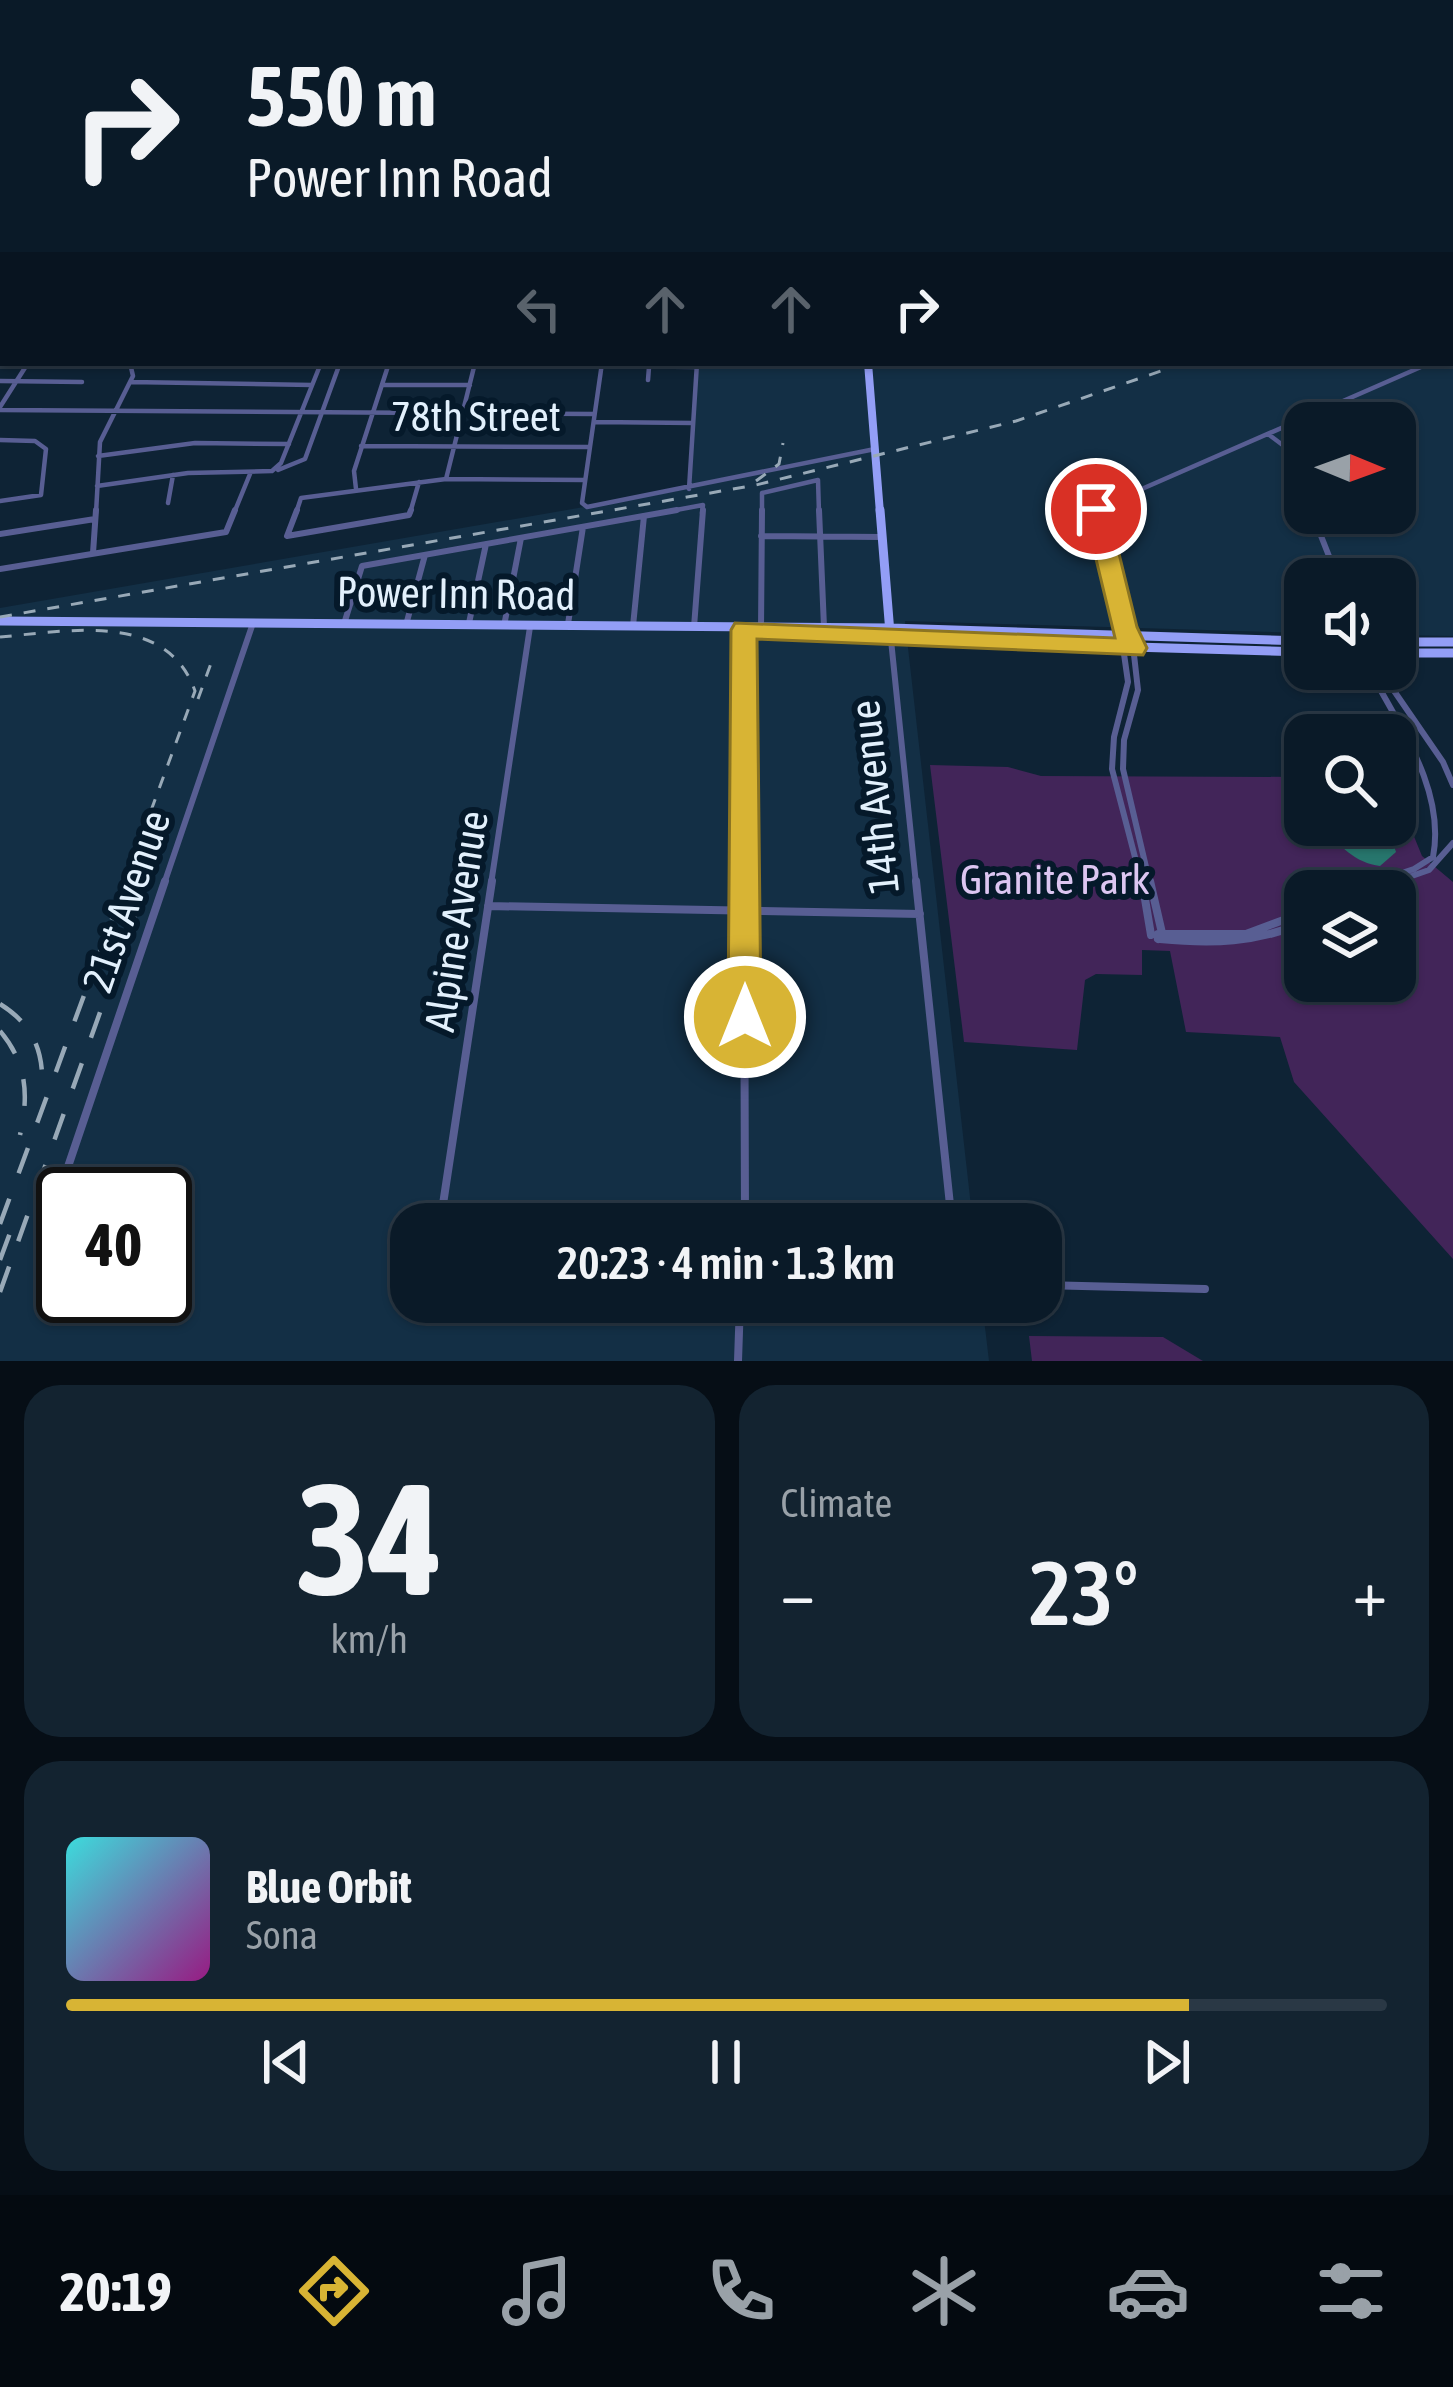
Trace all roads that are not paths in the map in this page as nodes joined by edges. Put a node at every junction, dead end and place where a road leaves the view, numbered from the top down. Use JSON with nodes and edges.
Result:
{"nodes":[{"id":1,"x":685,"y":0,"type":"edge"},
{"id":2,"x":759,"y":0,"type":"edge"},
{"id":3,"x":772,"y":0,"type":"edge"},
{"id":4,"x":26,"y":366,"type":"edge"},
{"id":5,"x":134,"y":366,"type":"edge"},
{"id":6,"x":320,"y":366,"type":"edge"},
{"id":7,"x":339,"y":366,"type":"edge"},
{"id":8,"x":388,"y":366,"type":"edge"},
{"id":9,"x":475,"y":366,"type":"edge"},
{"id":10,"x":601,"y":366,"type":"edge"},
{"id":11,"x":625,"y":366,"type":"edge"},
{"id":12,"x":673,"y":366,"type":"edge"},
{"id":13,"x":697,"y":366,"type":"edge"},
{"id":14,"x":868,"y":366,"type":"edge"},
{"id":15,"x":1423,"y":366,"type":"edge"},
{"id":16,"x":649,"y":367,"type":"junction"},
{"id":17,"x":647,"y":380,"type":"dead end"},
{"id":18,"x":0,"y":381,"type":"edge"},
{"id":19,"x":16,"y":381,"type":"junction"},
{"id":20,"x":82,"y":382,"type":"dead end"},
{"id":21,"x":130,"y":382,"type":"junction"},
{"id":22,"x":312,"y":385,"type":"junction"},
{"id":23,"x":382,"y":385,"type":"junction"},
{"id":24,"x":470,"y":385,"type":"junction"},
{"id":25,"x":0,"y":408,"type":"edge"},
{"id":26,"x":114,"y":411,"type":"junction"},
{"id":27,"x":321,"y":412,"type":"junction"},
{"id":28,"x":373,"y":412,"type":"junction"},
{"id":29,"x":301,"y":413,"type":"junction"},
{"id":30,"x":463,"y":413,"type":"junction"},
{"id":31,"x":594,"y":418,"type":"junction"},
{"id":32,"x":693,"y":423,"type":"junction"},
{"id":33,"x":1268,"y":434,"type":"junction"},
{"id":34,"x":0,"y":440,"type":"edge"},
{"id":35,"x":289,"y":444,"type":"junction"},
{"id":36,"x":361,"y":446,"type":"junction"},
{"id":37,"x":454,"y":446,"type":"junction"},
{"id":38,"x":590,"y":446,"type":"junction"},
{"id":39,"x":1284,"y":446,"type":"edge"},
{"id":40,"x":875,"y":449,"type":"junction"},
{"id":41,"x":284,"y":455,"type":"junction"},
{"id":42,"x":98,"y":456,"type":"junction"},
{"id":43,"x":299,"y":465,"type":"junction"},
{"id":44,"x":250,"y":474,"type":"junction"},
{"id":45,"x":262,"y":474,"type":"junction"},
{"id":46,"x":173,"y":475,"type":"junction"},
{"id":47,"x":446,"y":479,"type":"junction"},
{"id":48,"x":585,"y":480,"type":"junction"},
{"id":49,"x":419,"y":482,"type":"junction"},
{"id":50,"x":97,"y":486,"type":"junction"},
{"id":51,"x":689,"y":489,"type":"junction"},
{"id":52,"x":356,"y":490,"type":"junction"},
{"id":53,"x":0,"y":501,"type":"edge"},
{"id":54,"x":168,"y":503,"type":"dead end"},
{"id":55,"x":644,"y":516,"type":"junction"},
{"id":56,"x":95,"y":519,"type":"junction"},
{"id":57,"x":583,"y":527,"type":"junction"},
{"id":58,"x":0,"y":534,"type":"edge"},
{"id":59,"x":761,"y":536,"type":"junction"},
{"id":60,"x":821,"y":536,"type":"junction"},
{"id":61,"x":882,"y":537,"type":"junction"},
{"id":62,"x":521,"y":538,"type":"junction"},
{"id":63,"x":486,"y":544,"type":"junction"},
{"id":64,"x":93,"y":554,"type":"junction"},
{"id":65,"x":425,"y":555,"type":"junction"},
{"id":66,"x":0,"y":568,"type":"edge"},
{"id":67,"x":0,"y":618,"type":"edge"},
{"id":68,"x":253,"y":623,"type":"junction"},
{"id":69,"x":344,"y":624,"type":"junction"},
{"id":70,"x":406,"y":625,"type":"junction"},
{"id":71,"x":469,"y":626,"type":"junction"},
{"id":72,"x":504,"y":626,"type":"junction"},
{"id":73,"x":530,"y":627,"type":"junction"},
{"id":74,"x":568,"y":627,"type":"junction"},
{"id":75,"x":632,"y":628,"type":"junction"},
{"id":76,"x":693,"y":629,"type":"junction"},
{"id":77,"x":744,"y":630,"type":"junction"},
{"id":78,"x":761,"y":630,"type":"junction"},
{"id":79,"x":824,"y":631,"type":"junction"},
{"id":80,"x":890,"y":634,"type":"junction"},
{"id":81,"x":1126,"y":639,"type":"junction"},
{"id":82,"x":1284,"y":641,"type":"edge"},
{"id":83,"x":1416,"y":642,"type":"edge"},
{"id":84,"x":1453,"y":642,"type":"edge"},
{"id":85,"x":1284,"y":650,"type":"edge"},
{"id":86,"x":1416,"y":653,"type":"edge"},
{"id":87,"x":1453,"y":653,"type":"edge"},
{"id":88,"x":1384,"y":690,"type":"edge"},
{"id":89,"x":1393,"y":690,"type":"edge"},
{"id":90,"x":1453,"y":784,"type":"edge"},
{"id":91,"x":1445,"y":795,"type":"dead end"},
{"id":92,"x":1447,"y":828,"type":"dead end"},
{"id":93,"x":1453,"y":843,"type":"edge"},
{"id":94,"x":1404,"y":870,"type":"edge"},
{"id":95,"x":1416,"y":875,"type":"edge"},
{"id":96,"x":488,"y":906,"type":"junction"},
{"id":97,"x":745,"y":910,"type":"junction"},
{"id":98,"x":920,"y":914,"type":"junction"},
{"id":99,"x":1284,"y":919,"type":"edge"},
{"id":100,"x":1284,"y":929,"type":"edge"},
{"id":101,"x":1157,"y":936,"type":"junction"},
{"id":102,"x":68,"y":1167,"type":"edge"},
{"id":103,"x":443,"y":1203,"type":"edge"},
{"id":104,"x":745,"y":1203,"type":"edge"},
{"id":105,"x":950,"y":1203,"type":"edge"},
{"id":106,"x":1062,"y":1286,"type":"edge"},
{"id":107,"x":1205,"y":1289,"type":"dead end"},
{"id":108,"x":739,"y":1323,"type":"edge"},
{"id":109,"x":738,"y":1361,"type":"edge"}],
"edges":[{"from":1,"to":2,"type":"street"},
{"from":2,"to":3,"type":"street"},
{"from":4,"to":19,"type":"street"},
{"from":5,"to":21,"type":"street"},
{"from":6,"to":22,"type":"street"},
{"from":7,"to":27,"type":"street"},
{"from":8,"to":23,"type":"street"},
{"from":9,"to":24,"type":"street"},
{"from":10,"to":31,"type":"street"},
{"from":11,"to":16,"type":"street"},
{"from":12,"to":16,"type":"street"},
{"from":13,"to":32,"type":"street"},
{"from":14,"to":40,"type":"main road","name":"14th Avenue"},
{"from":15,"to":33,"type":"street"},
{"from":16,"to":17,"type":"street"},
{"from":18,"to":19,"type":"street"},
{"from":19,"to":20,"type":"street"},
{"from":19,"to":25,"type":"street"},
{"from":21,"to":22,"type":"street"},
{"from":21,"to":26,"type":"street"},
{"from":22,"to":29,"type":"street"},
{"from":23,"to":24,"type":"street"},
{"from":23,"to":28,"type":"street"},
{"from":24,"to":30,"type":"street"},
{"from":25,"to":26,"type":"street"},
{"from":26,"to":29,"type":"street"},
{"from":26,"to":42,"type":"street"},
{"from":27,"to":28,"type":"street"},
{"from":27,"to":29,"type":"street"},
{"from":27,"to":43,"type":"street"},
{"from":28,"to":30,"type":"street"},
{"from":28,"to":36,"type":"street"},
{"from":29,"to":35,"type":"street"},
{"from":30,"to":31,"type":"street"},
{"from":30,"to":37,"type":"street"},
{"from":31,"to":32,"type":"street"},
{"from":31,"to":38,"type":"street"},
{"from":32,"to":51,"type":"street"},
{"from":33,"to":39,"type":"street"},
{"from":33,"to":81,"type":"street"},
{"from":34,"to":53,"type":"street"},
{"from":35,"to":41,"type":"street"},
{"from":35,"to":42,"type":"street"},
{"from":36,"to":37,"type":"street","name":"78th Street"},
{"from":36,"to":52,"type":"street"},
{"from":37,"to":38,"type":"street","name":"78th Street"},
{"from":37,"to":47,"type":"street"},
{"from":38,"to":48,"type":"street"},
{"from":40,"to":51,"type":"street"},
{"from":40,"to":61,"type":"main road","name":"14th Avenue"},
{"from":41,"to":43,"type":"street"},
{"from":41,"to":45,"type":"street"},
{"from":42,"to":50,"type":"street"},
{"from":43,"to":45,"type":"street"},
{"from":44,"to":45,"type":"street"},
{"from":44,"to":46,"type":"street"},
{"from":44,"to":64,"type":"street"},
{"from":46,"to":50,"type":"street"},
{"from":46,"to":54,"type":"street"},
{"from":47,"to":48,"type":"street"},
{"from":47,"to":49,"type":"street"},
{"from":48,"to":51,"type":"street"},
{"from":49,"to":52,"type":"street"},
{"from":49,"to":52,"type":"street"},
{"from":50,"to":56,"type":"street"},
{"from":55,"to":57,"type":"street"},
{"from":55,"to":75,"type":"street"},
{"from":55,"to":76,"type":"street"},
{"from":56,"to":58,"type":"street"},
{"from":56,"to":64,"type":"street"},
{"from":57,"to":62,"type":"street"},
{"from":57,"to":74,"type":"street"},
{"from":59,"to":60,"type":"street"},
{"from":59,"to":60,"type":"street"},
{"from":59,"to":78,"type":"street"},
{"from":60,"to":61,"type":"street"},
{"from":60,"to":79,"type":"street"},
{"from":61,"to":80,"type":"main road","name":"14th Avenue"},
{"from":62,"to":63,"type":"street"},
{"from":62,"to":72,"type":"street"},
{"from":63,"to":65,"type":"street"},
{"from":63,"to":71,"type":"street"},
{"from":64,"to":66,"type":"street"},
{"from":65,"to":69,"type":"street"},
{"from":65,"to":70,"type":"street"},
{"from":67,"to":68,"type":"main road","name":"Power Inn Road"},
{"from":68,"to":69,"type":"main road","name":"Power Inn Road"},
{"from":68,"to":102,"type":"street","name":"21st Avenue"},
{"from":69,"to":70,"type":"main road","name":"Power Inn Road"},
{"from":70,"to":71,"type":"main road","name":"Power Inn Road"},
{"from":71,"to":72,"type":"main road","name":"Power Inn Road"},
{"from":72,"to":73,"type":"main road","name":"Power Inn Road"},
{"from":73,"to":74,"type":"main road","name":"Power Inn Road"},
{"from":73,"to":96,"type":"street","name":"Alpine Avenue"},
{"from":74,"to":75,"type":"main road","name":"Power Inn Road"},
{"from":75,"to":76,"type":"main road","name":"Power Inn Road"},
{"from":76,"to":77,"type":"main road","name":"Power Inn Road"},
{"from":77,"to":78,"type":"main road","name":"Power Inn Road"},
{"from":77,"to":97,"type":"street"},
{"from":78,"to":79,"type":"main road","name":"Power Inn Road"},
{"from":79,"to":80,"type":"main road","name":"Power Inn Road"},
{"from":80,"to":81,"type":"main road","name":"Power Inn Road"},
{"from":80,"to":98,"type":"street","name":"14th Avenue"},
{"from":81,"to":82,"type":"main road","name":"Power Inn Road"},
{"from":81,"to":85,"type":"main road","name":"Power Inn Road"},
{"from":81,"to":101,"type":"street"},
{"from":83,"to":84,"type":"main road"},
{"from":86,"to":87,"type":"main road"},
{"from":88,"to":91,"type":"street"},
{"from":89,"to":90,"type":"street"},
{"from":92,"to":94,"type":"street"},
{"from":93,"to":95,"type":"street"},
{"from":96,"to":97,"type":"street"},
{"from":96,"to":103,"type":"street","name":"Alpine Avenue"},
{"from":97,"to":98,"type":"street"},
{"from":97,"to":104,"type":"street"},
{"from":98,"to":105,"type":"street","name":"14th Avenue"},
{"from":99,"to":101,"type":"street"},
{"from":100,"to":101,"type":"street"},
{"from":106,"to":107,"type":"street"},
{"from":108,"to":109,"type":"street"}]}
